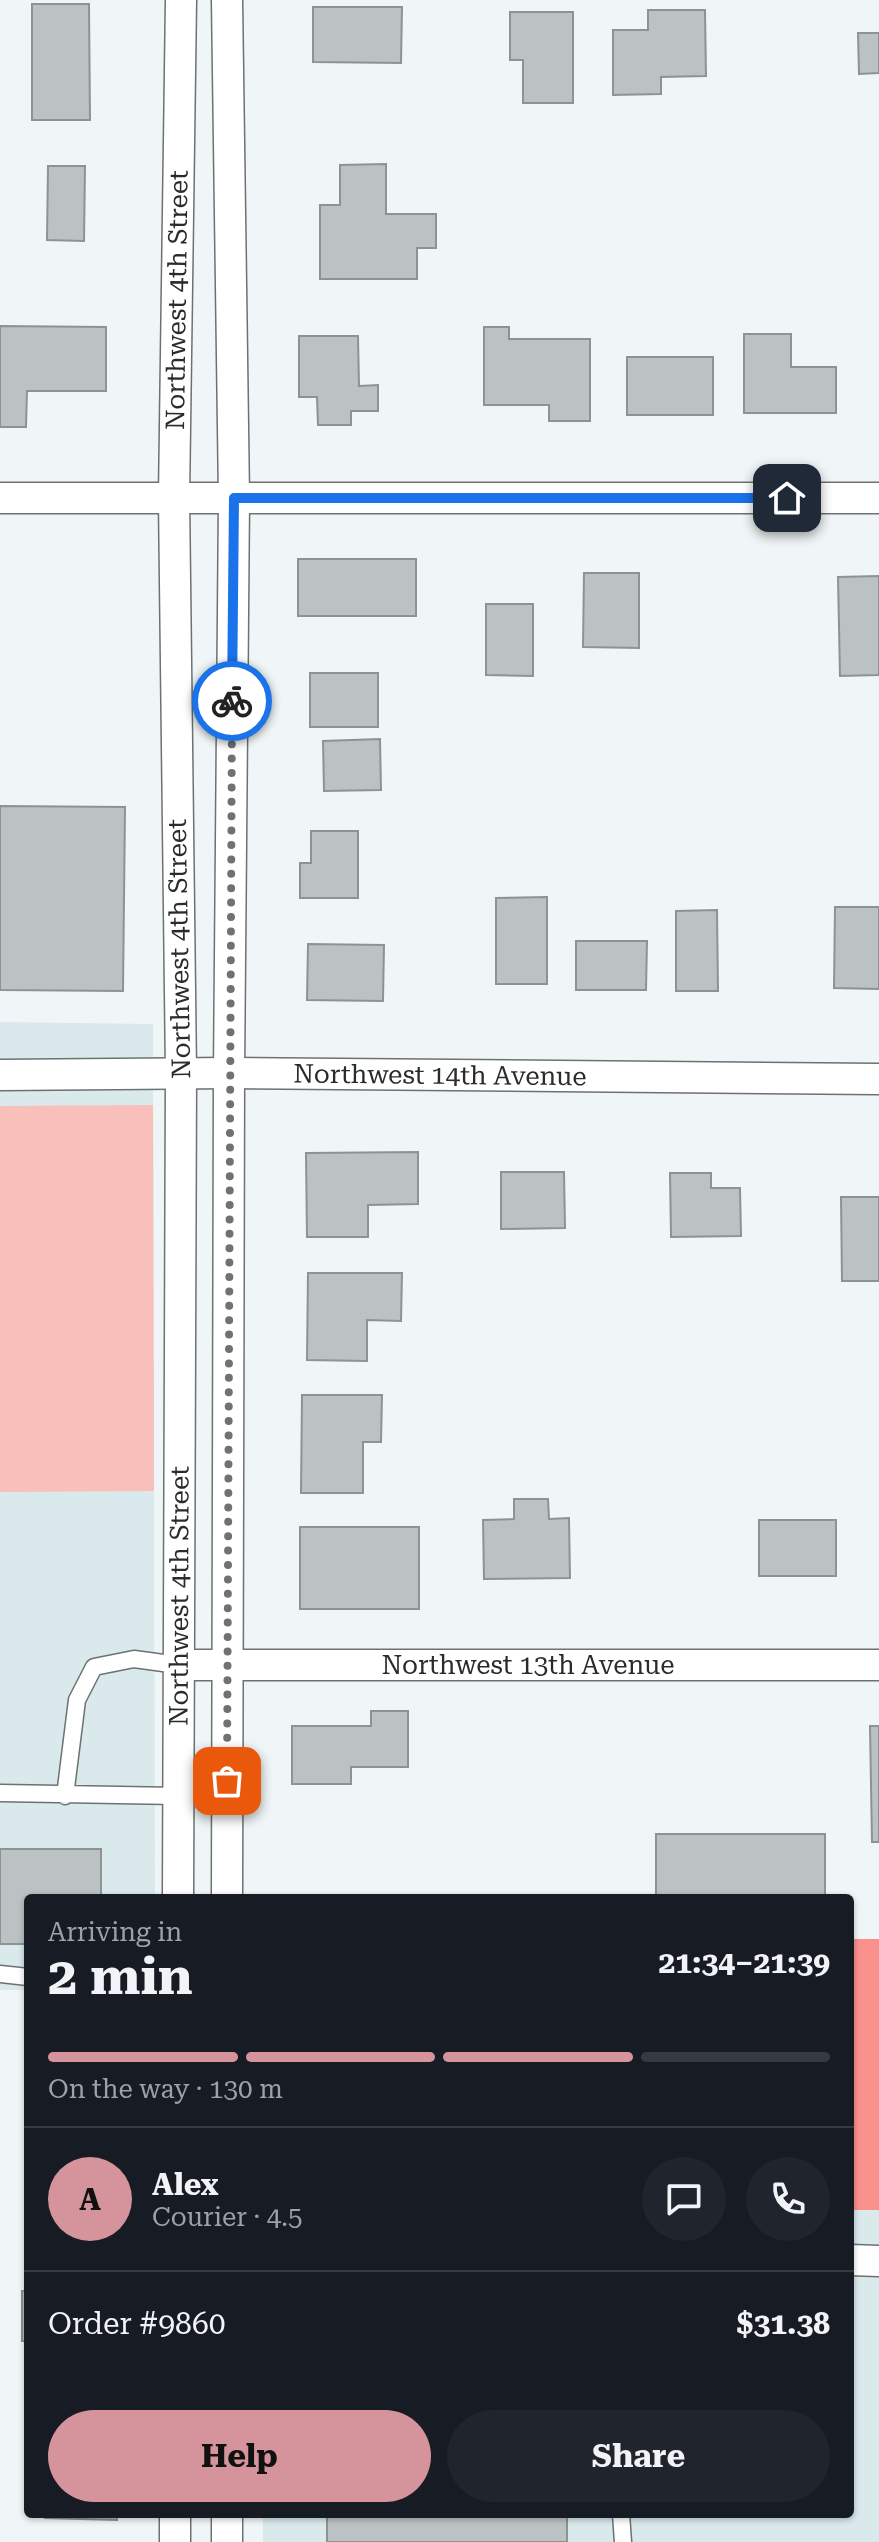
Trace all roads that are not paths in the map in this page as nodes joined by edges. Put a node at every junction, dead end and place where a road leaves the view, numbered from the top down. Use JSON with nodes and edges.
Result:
{"nodes":[{"id":1,"x":181,"y":0,"type":"edge"},
{"id":2,"x":227,"y":0,"type":"edge"},
{"id":3,"x":0,"y":498,"type":"edge"},
{"id":4,"x":174,"y":498,"type":"junction"},
{"id":5,"x":234,"y":498,"type":"junction"},
{"id":6,"x":879,"y":498,"type":"edge"},
{"id":7,"x":229,"y":1073,"type":"junction"},
{"id":8,"x":181,"y":1074,"type":"junction"},
{"id":9,"x":0,"y":1075,"type":"edge"},
{"id":10,"x":879,"y":1079,"type":"edge"},
{"id":11,"x":178,"y":1665,"type":"junction"},
{"id":12,"x":227,"y":1665,"type":"junction"},
{"id":13,"x":879,"y":1665,"type":"edge"},
{"id":14,"x":0,"y":1793,"type":"edge"},
{"id":15,"x":65,"y":1796,"type":"junction"},
{"id":16,"x":178,"y":1796,"type":"junction"},
{"id":17,"x":178,"y":1894,"type":"edge"},
{"id":18,"x":227,"y":1894,"type":"edge"},
{"id":19,"x":0,"y":1974,"type":"edge"},
{"id":20,"x":24,"y":1977,"type":"edge"},
{"id":21,"x":854,"y":2260,"type":"edge"},
{"id":22,"x":879,"y":2261,"type":"edge"},
{"id":23,"x":175,"y":2518,"type":"edge"},
{"id":24,"x":227,"y":2518,"type":"edge"},
{"id":25,"x":621,"y":2518,"type":"edge"},
{"id":26,"x":175,"y":2542,"type":"edge"},
{"id":27,"x":227,"y":2542,"type":"edge"},
{"id":28,"x":623,"y":2542,"type":"edge"}],
"edges":[{"from":1,"to":4,"type":"street","name":"Northwest 4th Street"},
{"from":2,"to":5,"type":"street","name":"Northwest 4th Street"},
{"from":3,"to":4,"type":"street"},
{"from":4,"to":5,"type":"street"},
{"from":4,"to":8,"type":"street","name":"Northwest 4th Street"},
{"from":5,"to":6,"type":"street"},
{"from":5,"to":7,"type":"street","name":"Northwest 4th Street"},
{"from":7,"to":8,"type":"street","name":"Northwest 14th Avenue"},
{"from":7,"to":10,"type":"street","name":"Northwest 14th Avenue"},
{"from":7,"to":12,"type":"street","name":"Northwest 4th Street"},
{"from":8,"to":9,"type":"street","name":"Northwest 14th Avenue"},
{"from":8,"to":11,"type":"street","name":"Northwest 4th Street"},
{"from":11,"to":12,"type":"street","name":"Northwest 13th Avenue"},
{"from":11,"to":15,"type":"lane"},
{"from":11,"to":16,"type":"street","name":"Northwest 4th Street"},
{"from":12,"to":13,"type":"street","name":"Northwest 13th Avenue"},
{"from":12,"to":18,"type":"street","name":"Northwest 4th Street"},
{"from":14,"to":15,"type":"lane"},
{"from":15,"to":16,"type":"lane"},
{"from":16,"to":17,"type":"street","name":"Northwest 4th Street"},
{"from":19,"to":20,"type":"lane"},
{"from":21,"to":22,"type":"street"},
{"from":23,"to":26,"type":"street"},
{"from":24,"to":27,"type":"street"},
{"from":25,"to":28,"type":"lane"}]}
